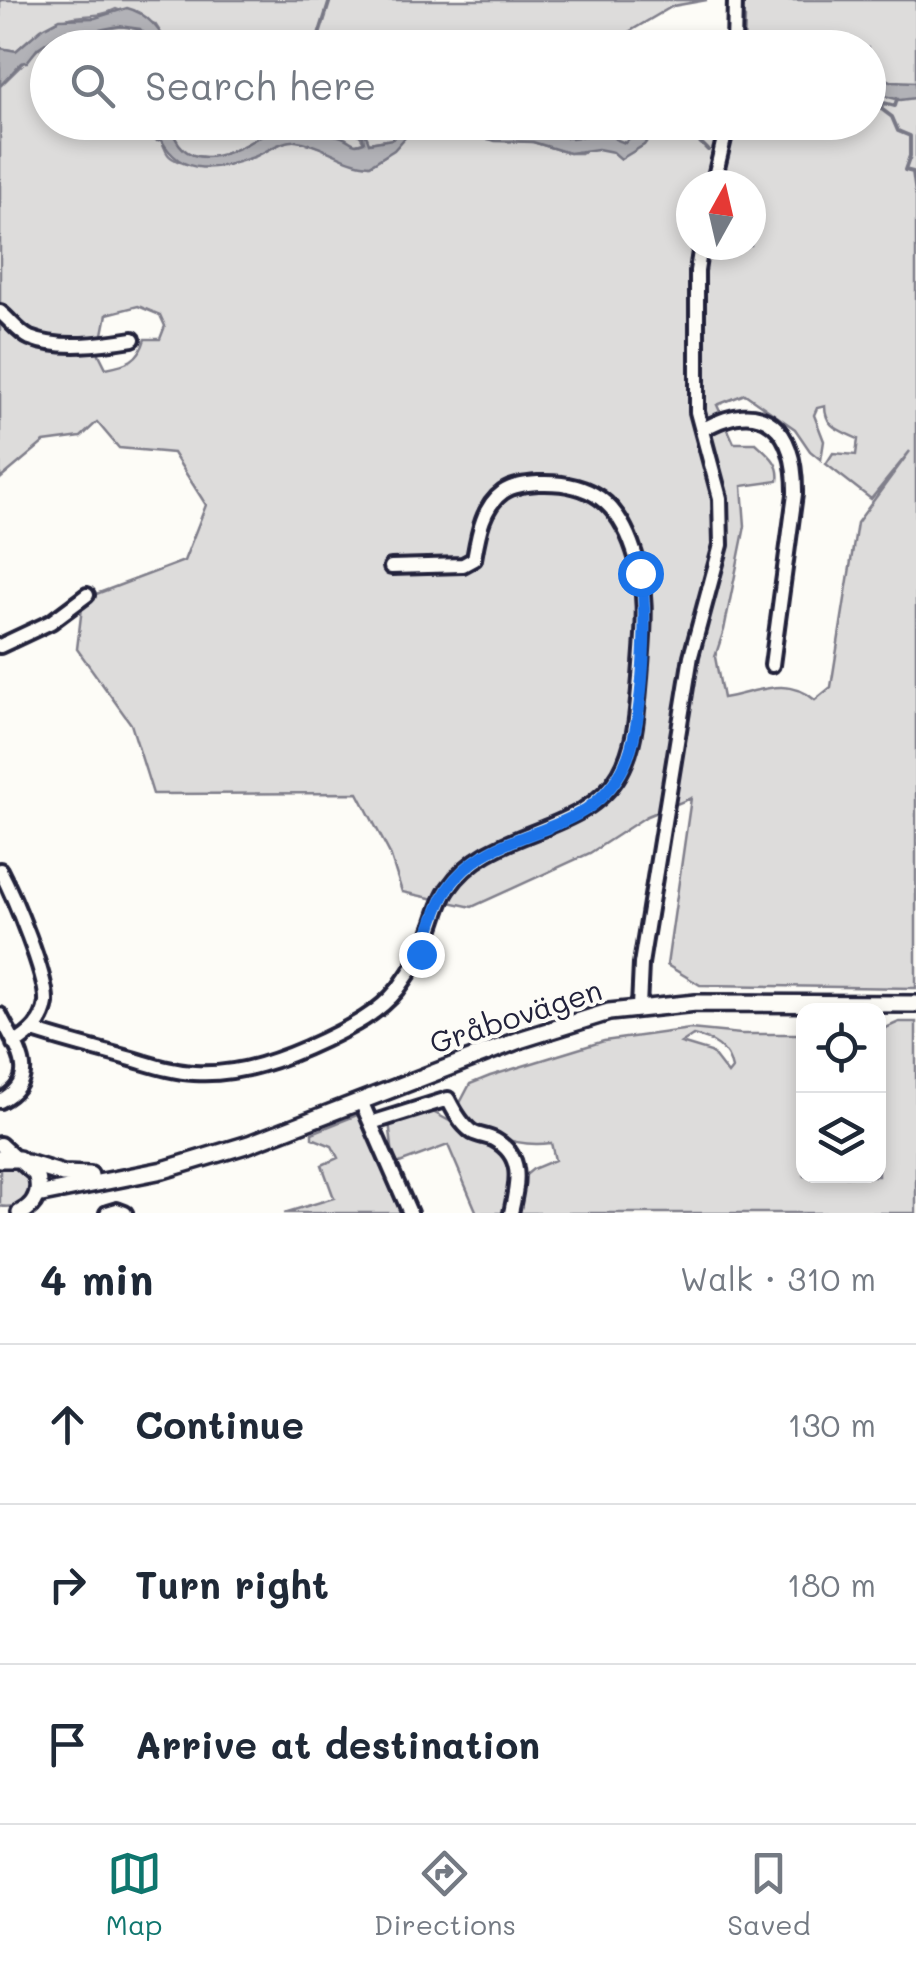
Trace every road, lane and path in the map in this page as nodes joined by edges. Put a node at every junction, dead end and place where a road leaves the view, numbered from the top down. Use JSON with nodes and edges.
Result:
{"nodes":[{"id":1,"x":733,"y":1,"type":"edge"},
{"id":2,"x":734,"y":30,"type":"edge"},
{"id":3,"x":724,"y":140,"type":"edge"},
{"id":4,"x":717,"y":170,"type":"edge"},
{"id":5,"x":698,"y":260,"type":"edge"},
{"id":6,"x":0,"y":312,"type":"edge"},
{"id":7,"x":132,"y":339,"type":"dead end"},
{"id":8,"x":702,"y":430,"type":"junction"},
{"id":9,"x":391,"y":567,"type":"dead end"},
{"id":10,"x":87,"y":595,"type":"dead end"},
{"id":11,"x":0,"y":646,"type":"edge"},
{"id":12,"x":772,"y":666,"type":"dead end"},
{"id":13,"x":0,"y":870,"type":"edge"},
{"id":14,"x":916,"y":1004,"type":"edge"},
{"id":15,"x":796,"y":1006,"type":"edge"},
{"id":16,"x":886,"y":1006,"type":"edge"},
{"id":17,"x":639,"y":1007,"type":"junction"},
{"id":18,"x":0,"y":1015,"type":"edge"},
{"id":19,"x":33,"y":1031,"type":"junction"},
{"id":20,"x":14,"y":1044,"type":"junction"},
{"id":21,"x":0,"y":1101,"type":"edge"},
{"id":22,"x":360,"y":1101,"type":"junction"},
{"id":23,"x":371,"y":1123,"type":"junction"},
{"id":24,"x":0,"y":1144,"type":"edge"},
{"id":25,"x":208,"y":1156,"type":"junction"},
{"id":26,"x":14,"y":1160,"type":"edge"},
{"id":27,"x":30,"y":1206,"type":"edge"},
{"id":28,"x":107,"y":1213,"type":"edge"},
{"id":29,"x":125,"y":1213,"type":"edge"},
{"id":30,"x":410,"y":1213,"type":"edge"},
{"id":31,"x":511,"y":1213,"type":"edge"}],
"edges":[{"from":1,"to":2,"type":"street"},
{"from":3,"to":4,"type":"street"},
{"from":5,"to":8,"type":"street"},
{"from":6,"to":7,"type":"street"},
{"from":8,"to":12,"type":"street"},
{"from":8,"to":17,"type":"street"},
{"from":9,"to":19,"type":"street"},
{"from":10,"to":11,"type":"street"},
{"from":13,"to":19,"type":"street"},
{"from":14,"to":16,"type":"main road","name":"Gråbovägen"},
{"from":15,"to":17,"type":"main road","name":"Gråbovägen"},
{"from":17,"to":22,"type":"main road","name":"Gråbovägen"},
{"from":18,"to":20,"type":"street"},
{"from":19,"to":20,"type":"street"},
{"from":20,"to":21,"type":"street"},
{"from":22,"to":23,"type":"street"},
{"from":22,"to":25,"type":"main road","name":"Gråbovägen"},
{"from":23,"to":30,"type":"street"},
{"from":23,"to":31,"type":"street"},
{"from":24,"to":26,"type":"street"},
{"from":25,"to":26,"type":"main road","name":"Gråbovägen"},
{"from":25,"to":27,"type":"main road","name":"Gråbovägen"},
{"from":26,"to":27,"type":"main road"},
{"from":28,"to":29,"type":"street"}]}
